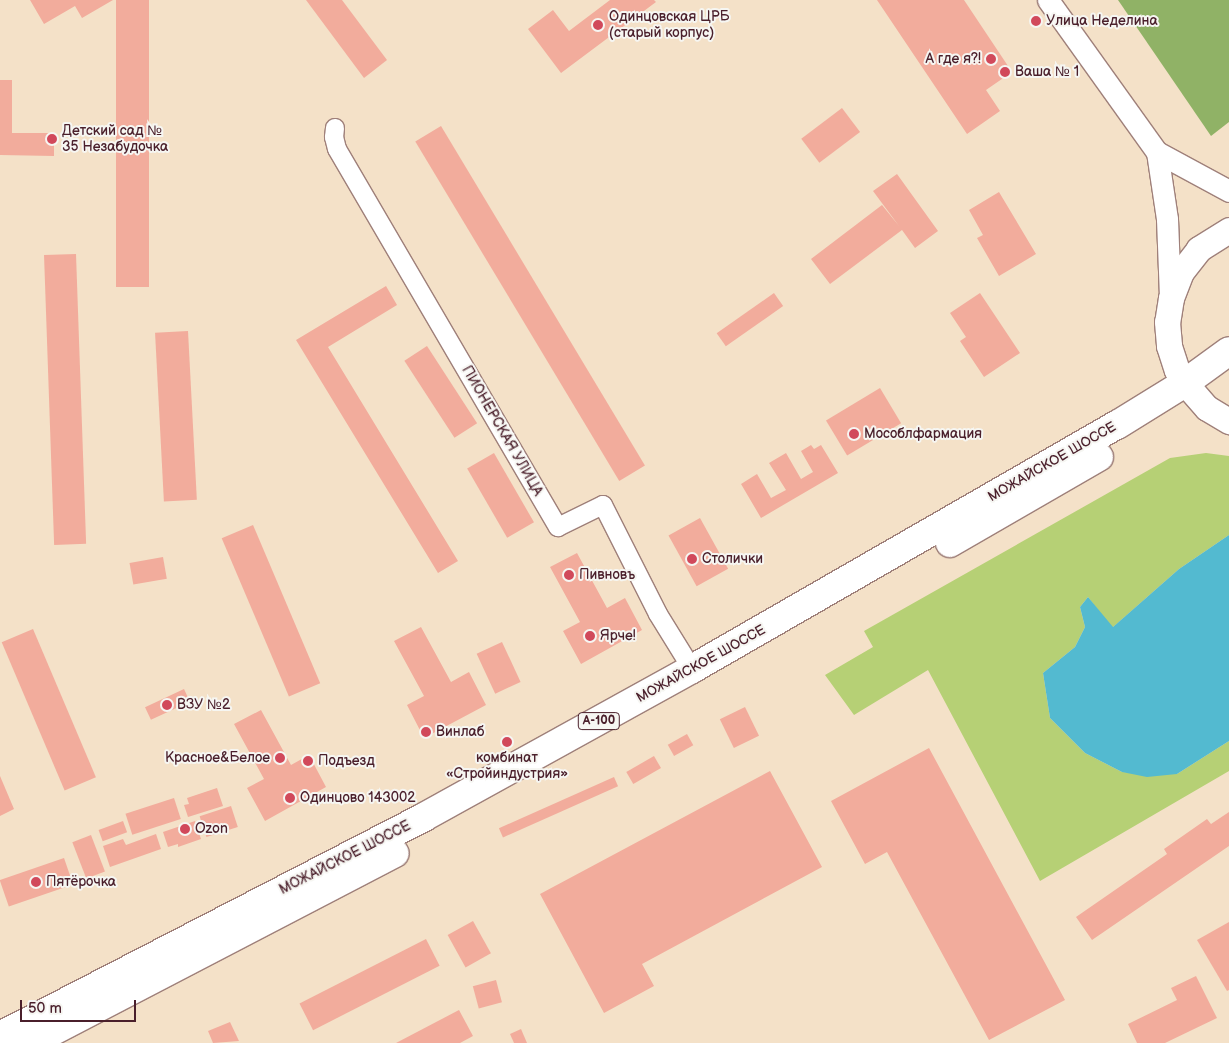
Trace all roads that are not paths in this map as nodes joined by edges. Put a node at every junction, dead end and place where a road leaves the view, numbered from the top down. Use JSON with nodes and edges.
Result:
{"nodes":[{"id":1,"x":1048,"y":0,"type":"edge"},
{"id":2,"x":335,"y":128,"type":"dead end"},
{"id":3,"x":1158,"y":152,"type":"junction"},
{"id":4,"x":1229,"y":191,"type":"edge"},
{"id":5,"x":1229,"y":230,"type":"edge"},
{"id":6,"x":1170,"y":298,"type":"junction"},
{"id":7,"x":1229,"y":351,"type":"edge"},
{"id":8,"x":1229,"y":370,"type":"edge"},
{"id":9,"x":1190,"y":389,"type":"junction"},
{"id":10,"x":1229,"y":421,"type":"edge"},
{"id":11,"x":692,"y":670,"type":"junction"},
{"id":12,"x":0,"y":1036,"type":"edge"},
{"id":13,"x":30,"y":1043,"type":"edge"}],
"edges":[{"from":1,"to":3,"type":"street"},
{"from":2,"to":11,"type":"street","name":"ПИОНЕРСКАЯ УЛИЦА"},
{"from":3,"to":4,"type":"street"},
{"from":3,"to":6,"type":"street"},
{"from":5,"to":6,"type":"main road"},
{"from":6,"to":9,"type":"main road"},
{"from":7,"to":9,"type":"main road","name":"МОЖАЙСКОЕ ШОССЕ","number":"А-100"},
{"from":8,"to":9,"type":"main road","name":"МОЖАЙСКОЕ ШОССЕ","number":"А-100"},
{"from":9,"to":10,"type":"main road"},
{"from":9,"to":11,"type":"main road","name":"МОЖАЙСКОЕ ШОССЕ","number":"А-100"},
{"from":9,"to":13,"type":"main road","name":"МОЖАЙСКОЕ ШОССЕ","number":"А-100"},
{"from":11,"to":12,"type":"main road","name":"МОЖАЙСКОЕ ШОССЕ","number":"А-100"}]}
